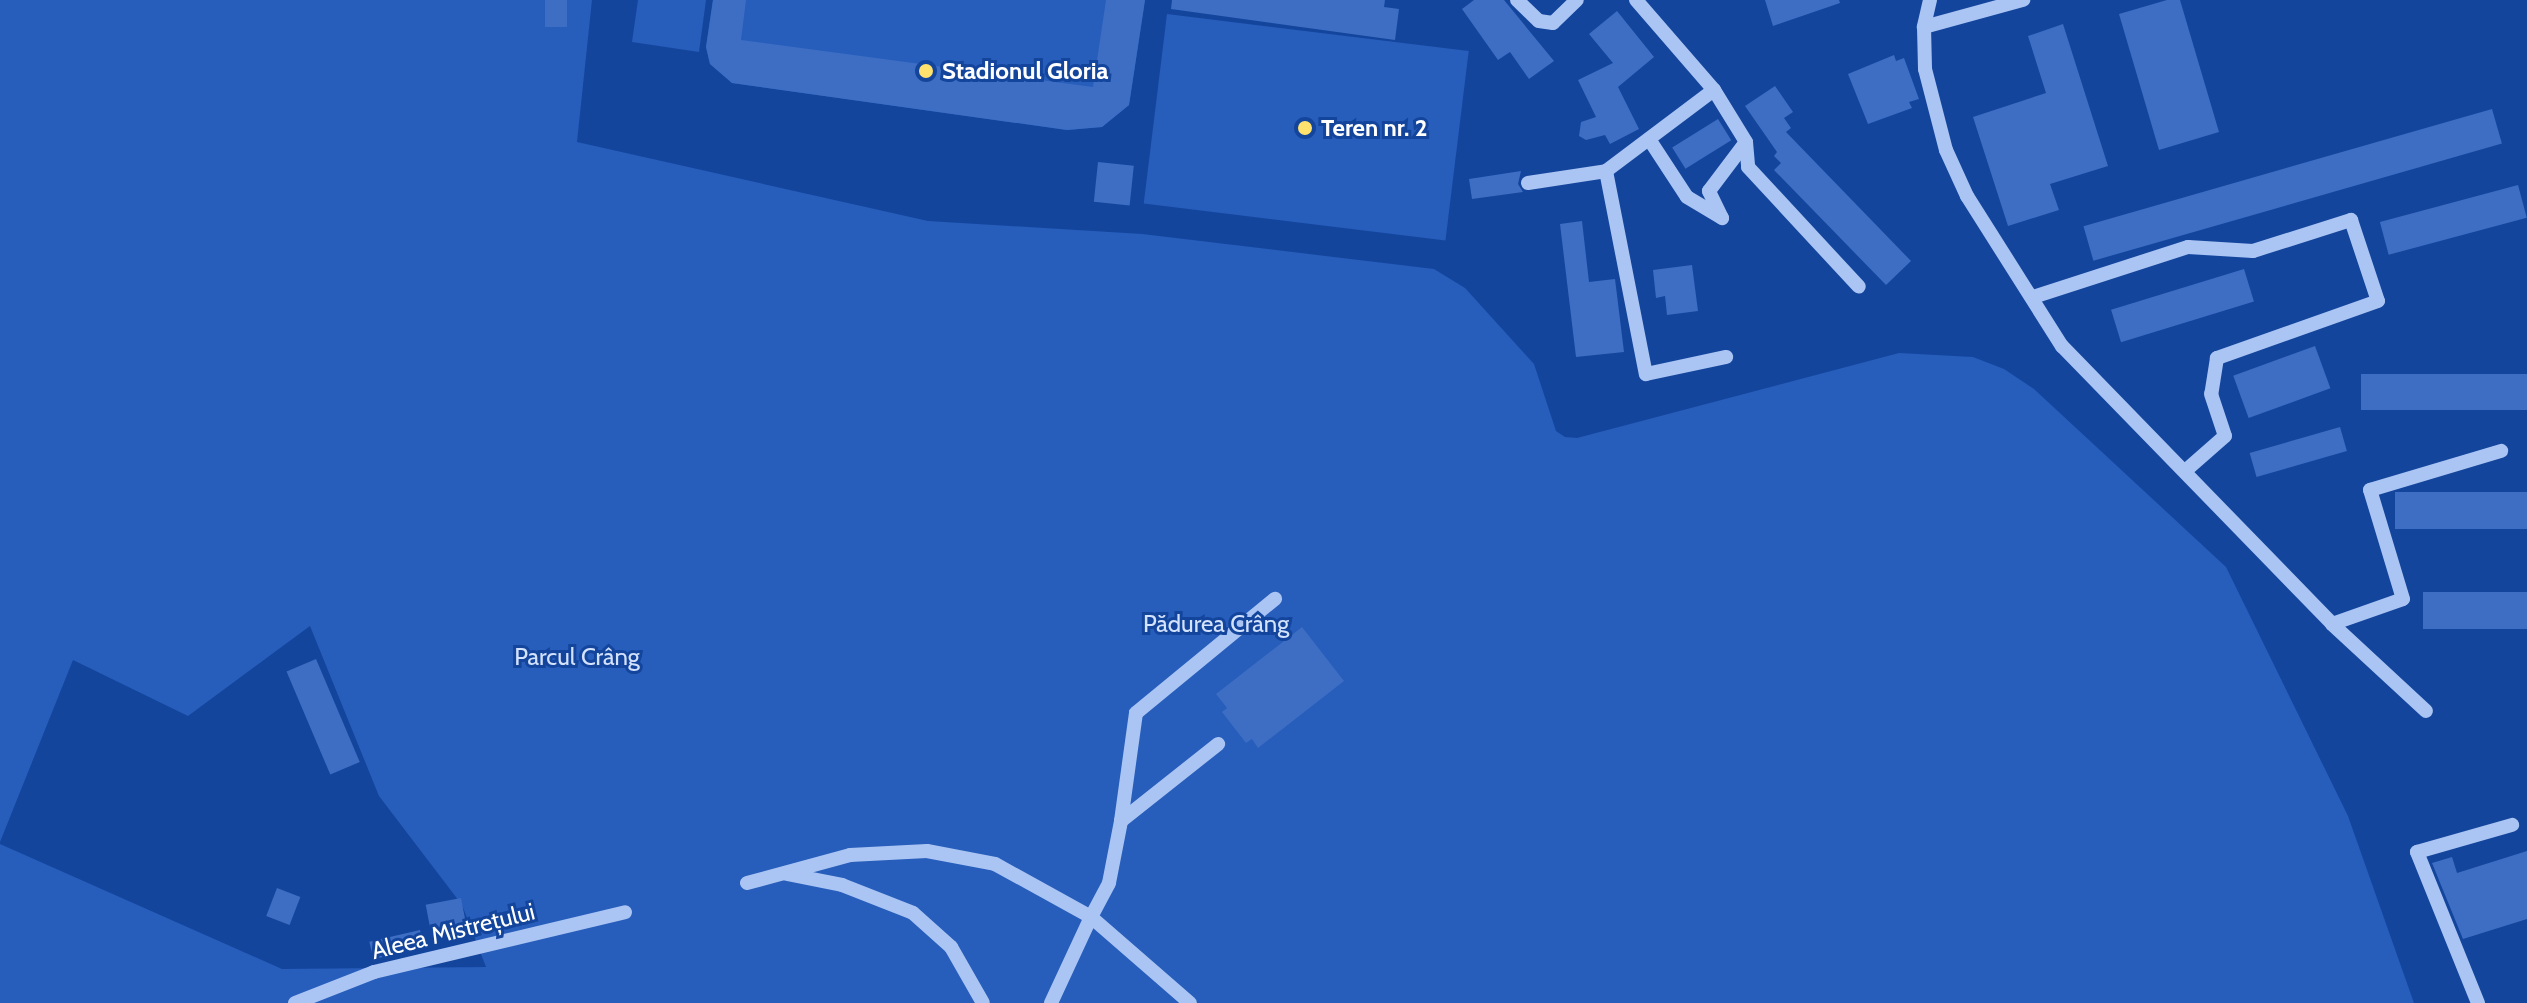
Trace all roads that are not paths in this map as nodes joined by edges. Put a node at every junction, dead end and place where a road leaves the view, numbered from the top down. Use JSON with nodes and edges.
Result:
{"nodes":[{"id":1,"x":1517,"y":0,"type":"edge"},
{"id":2,"x":1577,"y":0,"type":"edge"},
{"id":3,"x":1636,"y":0,"type":"edge"},
{"id":4,"x":1930,"y":0,"type":"edge"},
{"id":5,"x":2023,"y":0,"type":"edge"},
{"id":6,"x":1924,"y":27,"type":"junction"},
{"id":7,"x":1714,"y":90,"type":"junction"},
{"id":8,"x":1649,"y":139,"type":"junction"},
{"id":9,"x":1746,"y":142,"type":"junction"},
{"id":10,"x":1729,"y":162,"type":"junction"},
{"id":11,"x":1748,"y":167,"type":"junction"},
{"id":12,"x":1606,"y":171,"type":"junction"},
{"id":13,"x":1528,"y":183,"type":"dead end"},
{"id":14,"x":1709,"y":191,"type":"junction"},
{"id":15,"x":1687,"y":197,"type":"junction"},
{"id":16,"x":1859,"y":287,"type":"dead end"},
{"id":17,"x":2033,"y":297,"type":"junction"},
{"id":18,"x":1726,"y":357,"type":"dead end"},
{"id":19,"x":2501,"y":451,"type":"dead end"},
{"id":20,"x":2185,"y":471,"type":"junction"},
{"id":21,"x":1275,"y":599,"type":"dead end"},
{"id":22,"x":2332,"y":624,"type":"junction"},
{"id":23,"x":2426,"y":711,"type":"dead end"},
{"id":24,"x":1218,"y":744,"type":"dead end"},
{"id":25,"x":1121,"y":821,"type":"junction"},
{"id":26,"x":2512,"y":825,"type":"dead end"},
{"id":27,"x":783,"y":873,"type":"junction"},
{"id":28,"x":747,"y":883,"type":"dead end"},
{"id":29,"x":625,"y":912,"type":"dead end"},
{"id":30,"x":1091,"y":917,"type":"junction"},
{"id":31,"x":295,"y":1003,"type":"edge"},
{"id":32,"x":983,"y":1003,"type":"edge"},
{"id":33,"x":1051,"y":1003,"type":"edge"},
{"id":34,"x":1190,"y":1003,"type":"edge"},
{"id":35,"x":2478,"y":1003,"type":"edge"}],
"edges":[{"from":1,"to":2,"type":"lane"},
{"from":3,"to":7,"type":"lane"},
{"from":4,"to":6,"type":"lane"},
{"from":5,"to":6,"type":"lane"},
{"from":6,"to":17,"type":"lane"},
{"from":7,"to":8,"type":"lane"},
{"from":7,"to":9,"type":"lane"},
{"from":8,"to":12,"type":"lane"},
{"from":8,"to":15,"type":"lane"},
{"from":9,"to":10,"type":"lane"},
{"from":9,"to":11,"type":"lane"},
{"from":10,"to":11,"type":"lane"},
{"from":10,"to":14,"type":"lane"},
{"from":11,"to":16,"type":"lane"},
{"from":12,"to":13,"type":"lane"},
{"from":12,"to":18,"type":"lane"},
{"from":14,"to":15,"type":"lane"},
{"from":14,"to":15,"type":"lane"},
{"from":17,"to":20,"type":"lane"},
{"from":17,"to":20,"type":"lane"},
{"from":19,"to":22,"type":"lane"},
{"from":20,"to":22,"type":"lane"},
{"from":21,"to":25,"type":"lane"},
{"from":22,"to":23,"type":"lane"},
{"from":24,"to":25,"type":"lane"},
{"from":25,"to":30,"type":"lane"},
{"from":26,"to":35,"type":"lane"},
{"from":27,"to":28,"type":"lane"},
{"from":27,"to":30,"type":"lane"},
{"from":27,"to":32,"type":"lane"},
{"from":29,"to":31,"type":"lane","name":"Aleea Mistrețului"},
{"from":30,"to":33,"type":"lane"},
{"from":30,"to":34,"type":"lane"}]}
